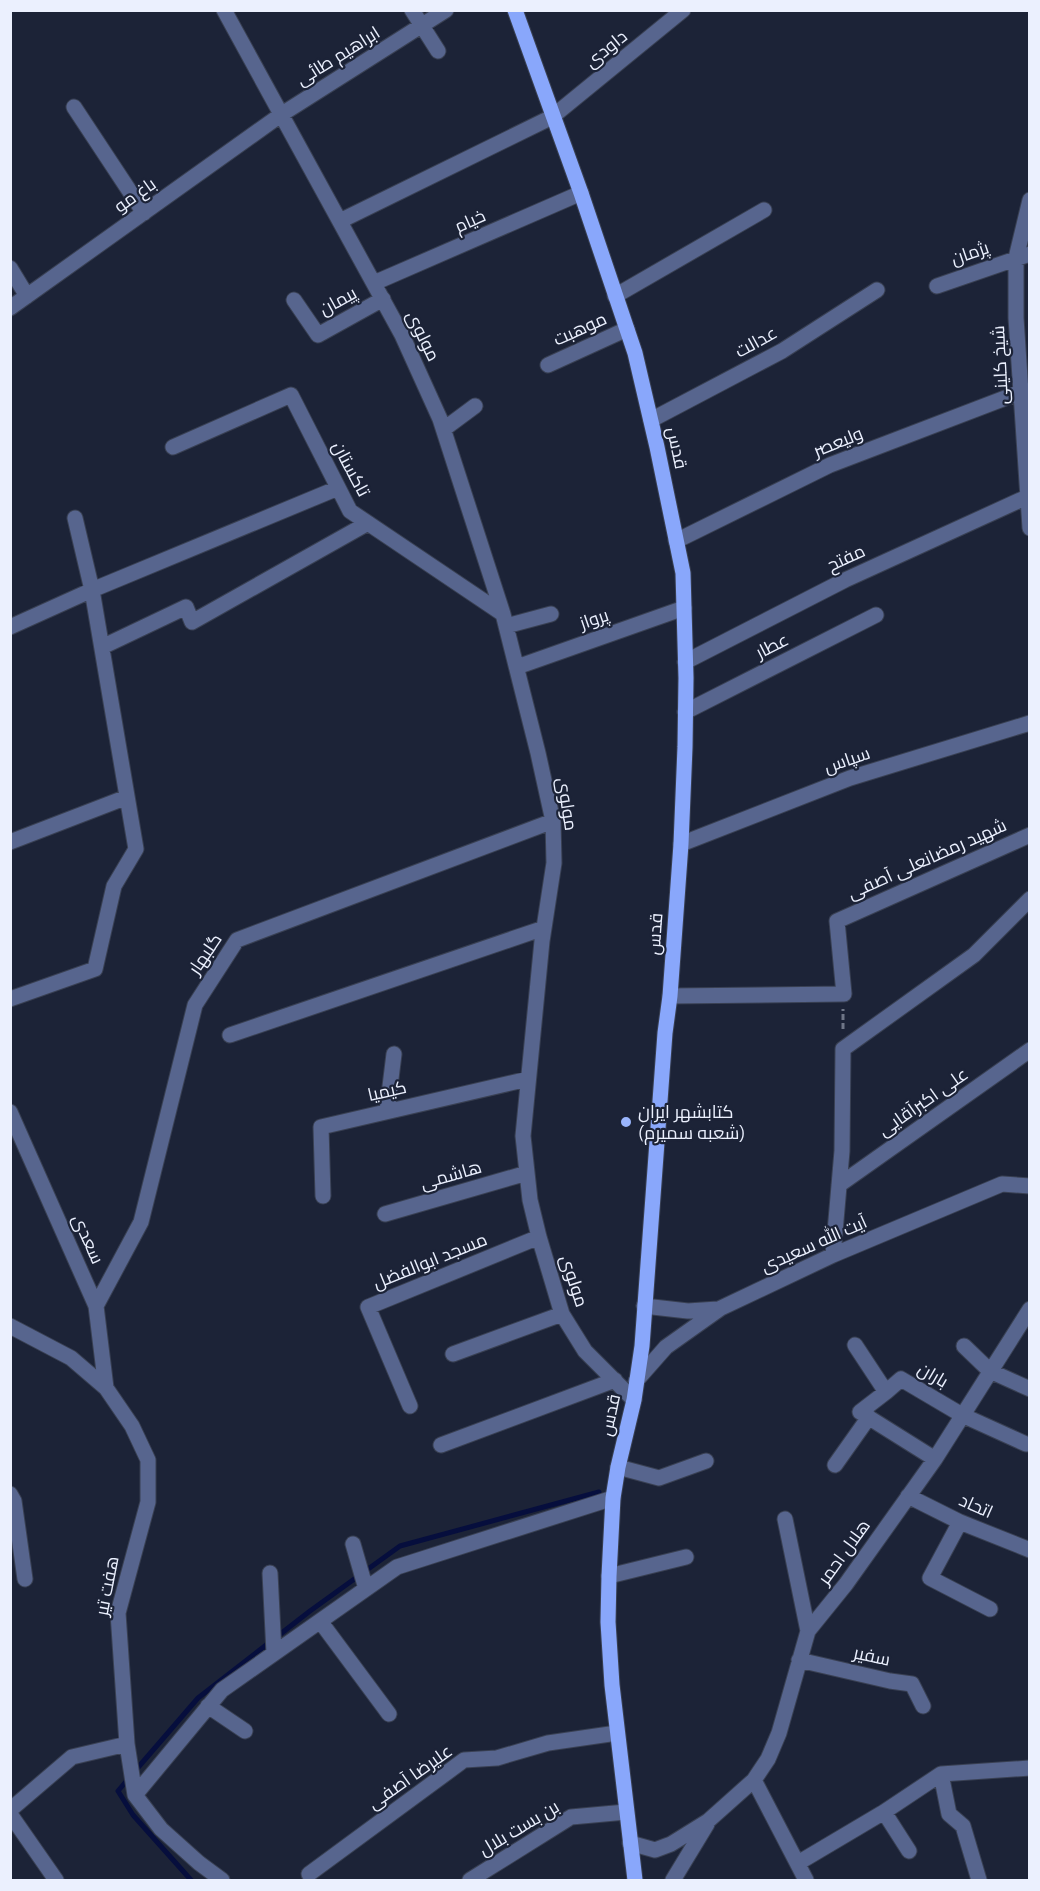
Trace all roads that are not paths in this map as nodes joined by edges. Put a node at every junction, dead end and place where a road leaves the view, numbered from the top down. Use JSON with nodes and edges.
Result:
{"nodes":[{"id":1,"x":224,"y":10,"type":"edge"},
{"id":2,"x":412,"y":10,"type":"edge"},
{"id":3,"x":446,"y":10,"type":"edge"},
{"id":4,"x":515,"y":10,"type":"edge"},
{"id":5,"x":683,"y":10,"type":"edge"},
{"id":6,"x":423,"y":25,"type":"junction"},
{"id":7,"x":438,"y":51,"type":"dead end"},
{"id":8,"x":74,"y":107,"type":"dead end"},
{"id":9,"x":282,"y":114,"type":"junction"},
{"id":10,"x":552,"y":117,"type":"junction"},
{"id":11,"x":580,"y":193,"type":"junction"},
{"id":12,"x":1029,"y":200,"type":"edge"},
{"id":13,"x":764,"y":210,"type":"dead end"},
{"id":14,"x":144,"y":213,"type":"junction"},
{"id":15,"x":340,"y":221,"type":"junction"},
{"id":16,"x":1023,"y":256,"type":"edge"},
{"id":17,"x":10,"y":268,"type":"edge"},
{"id":18,"x":374,"y":283,"type":"junction"},
{"id":19,"x":937,"y":286,"type":"dead end"},
{"id":20,"x":877,"y":290,"type":"dead end"},
{"id":21,"x":27,"y":296,"type":"junction"},
{"id":22,"x":615,"y":296,"type":"junction"},
{"id":23,"x":383,"y":299,"type":"junction"},
{"id":24,"x":294,"y":300,"type":"dead end"},
{"id":25,"x":10,"y":308,"type":"edge"},
{"id":26,"x":627,"y":329,"type":"junction"},
{"id":27,"x":548,"y":365,"type":"dead end"},
{"id":28,"x":1025,"y":392,"type":"edge"},
{"id":29,"x":475,"y":406,"type":"dead end"},
{"id":30,"x":651,"y":420,"type":"junction"},
{"id":31,"x":444,"y":429,"type":"junction"},
{"id":32,"x":173,"y":447,"type":"dead end"},
{"id":33,"x":338,"y":488,"type":"junction"},
{"id":34,"x":1028,"y":498,"type":"edge"},
{"id":35,"x":75,"y":518,"type":"dead end"},
{"id":36,"x":368,"y":523,"type":"junction"},
{"id":37,"x":1029,"y":528,"type":"edge"},
{"id":38,"x":676,"y":541,"type":"junction"},
{"id":39,"x":92,"y":590,"type":"junction"},
{"id":40,"x":684,"y":608,"type":"junction"},
{"id":41,"x":551,"y":614,"type":"dead end"},
{"id":42,"x":876,"y":615,"type":"dead end"},
{"id":43,"x":505,"y":620,"type":"junction"},
{"id":44,"x":10,"y":627,"type":"edge"},
{"id":45,"x":102,"y":647,"type":"junction"},
{"id":46,"x":685,"y":662,"type":"junction"},
{"id":47,"x":517,"y":667,"type":"junction"},
{"id":48,"x":685,"y":712,"type":"junction"},
{"id":49,"x":1029,"y":723,"type":"edge"},
{"id":50,"x":127,"y":797,"type":"junction"},
{"id":51,"x":553,"y":821,"type":"junction"},
{"id":52,"x":1029,"y":835,"type":"edge"},
{"id":53,"x":10,"y":842,"type":"edge"},
{"id":54,"x":681,"y":844,"type":"junction"},
{"id":55,"x":1029,"y":899,"type":"edge"},
{"id":56,"x":544,"y":928,"type":"junction"},
{"id":57,"x":670,"y":996,"type":"junction"},
{"id":58,"x":10,"y":999,"type":"edge"},
{"id":59,"x":230,"y":1035,"type":"dead end"},
{"id":60,"x":1029,"y":1050,"type":"edge"},
{"id":61,"x":394,"y":1054,"type":"dead end"},
{"id":62,"x":528,"y":1079,"type":"junction"},
{"id":63,"x":387,"y":1111,"type":"junction"},
{"id":64,"x":10,"y":1112,"type":"edge"},
{"id":65,"x":527,"y":1173,"type":"junction"},
{"id":66,"x":839,"y":1185,"type":"junction"},
{"id":67,"x":1029,"y":1186,"type":"edge"},
{"id":68,"x":323,"y":1196,"type":"dead end"},
{"id":69,"x":385,"y":1214,"type":"dead end"},
{"id":70,"x":539,"y":1237,"type":"junction"},
{"id":71,"x":833,"y":1256,"type":"junction"},
{"id":72,"x":96,"y":1306,"type":"junction"},
{"id":73,"x":644,"y":1306,"type":"junction"},
{"id":74,"x":721,"y":1308,"type":"junction"},
{"id":75,"x":1029,"y":1309,"type":"edge"},
{"id":76,"x":562,"y":1314,"type":"junction"},
{"id":77,"x":10,"y":1326,"type":"edge"},
{"id":78,"x":855,"y":1345,"type":"dead end"},
{"id":79,"x":964,"y":1346,"type":"dead end"},
{"id":80,"x":453,"y":1354,"type":"dead end"},
{"id":81,"x":990,"y":1371,"type":"junction"},
{"id":82,"x":615,"y":1380,"type":"junction"},
{"id":83,"x":636,"y":1381,"type":"junction"},
{"id":84,"x":106,"y":1388,"type":"junction"},
{"id":85,"x":1029,"y":1389,"type":"edge"},
{"id":86,"x":886,"y":1392,"type":"junction"},
{"id":87,"x":634,"y":1400,"type":"junction"},
{"id":88,"x":410,"y":1406,"type":"dead end"},
{"id":89,"x":962,"y":1415,"type":"junction"},
{"id":90,"x":869,"y":1417,"type":"junction"},
{"id":91,"x":1026,"y":1444,"type":"dead end"},
{"id":92,"x":441,"y":1445,"type":"dead end"},
{"id":93,"x":935,"y":1459,"type":"junction"},
{"id":94,"x":706,"y":1461,"type":"dead end"},
{"id":95,"x":835,"y":1465,"type":"dead end"},
{"id":96,"x":618,"y":1467,"type":"junction"},
{"id":97,"x":10,"y":1494,"type":"edge"},
{"id":98,"x":908,"y":1496,"type":"junction"},
{"id":99,"x":614,"y":1498,"type":"junction"},
{"id":100,"x":785,"y":1519,"type":"dead end"},
{"id":101,"x":960,"y":1522,"type":"junction"},
{"id":102,"x":353,"y":1544,"type":"dead end"},
{"id":103,"x":1029,"y":1550,"type":"edge"},
{"id":104,"x":686,"y":1557,"type":"dead end"},
{"id":105,"x":270,"y":1573,"type":"dead end"},
{"id":106,"x":609,"y":1576,"type":"junction"},
{"id":107,"x":25,"y":1579,"type":"dead end"},
{"id":108,"x":363,"y":1579,"type":"junction"},
{"id":109,"x":990,"y":1609,"type":"dead end"},
{"id":110,"x":320,"y":1621,"type":"junction"},
{"id":111,"x":808,"y":1631,"type":"junction"},
{"id":112,"x":273,"y":1645,"type":"junction"},
{"id":113,"x":799,"y":1660,"type":"junction"},
{"id":114,"x":208,"y":1706,"type":"junction"},
{"id":115,"x":923,"y":1706,"type":"dead end"},
{"id":116,"x":389,"y":1714,"type":"dead end"},
{"id":117,"x":245,"y":1731,"type":"dead end"},
{"id":118,"x":617,"y":1733,"type":"junction"},
{"id":119,"x":127,"y":1744,"type":"junction"},
{"id":120,"x":1029,"y":1768,"type":"edge"},
{"id":121,"x":941,"y":1774,"type":"junction"},
{"id":122,"x":754,"y":1780,"type":"junction"},
{"id":123,"x":134,"y":1789,"type":"junction"},
{"id":124,"x":10,"y":1810,"type":"edge"},
{"id":125,"x":626,"y":1812,"type":"junction"},
{"id":126,"x":884,"y":1812,"type":"junction"},
{"id":127,"x":10,"y":1814,"type":"edge"},
{"id":128,"x":708,"y":1821,"type":"junction"},
{"id":129,"x":630,"y":1843,"type":"junction"},
{"id":130,"x":909,"y":1851,"type":"dead end"},
{"id":131,"x":798,"y":1863,"type":"junction"},
{"id":132,"x":309,"y":1874,"type":"dead end"},
{"id":133,"x":56,"y":1881,"type":"edge"},
{"id":134,"x":222,"y":1881,"type":"edge"},
{"id":135,"x":470,"y":1881,"type":"edge"},
{"id":136,"x":635,"y":1881,"type":"edge"},
{"id":137,"x":673,"y":1881,"type":"edge"},
{"id":138,"x":806,"y":1881,"type":"edge"},
{"id":139,"x":979,"y":1881,"type":"edge"}],
"edges":[{"from":1,"to":9,"type":"street","name":"مولوی"},
{"from":2,"to":6,"type":"street"},
{"from":3,"to":6,"type":"street","name":"ابراهیم طائی"},
{"from":4,"to":10,"type":"main road","name":"قدس"},
{"from":5,"to":10,"type":"street","name":"داودی"},
{"from":6,"to":7,"type":"street"},
{"from":6,"to":9,"type":"street","name":"ابراهیم طائی"},
{"from":8,"to":14,"type":"street"},
{"from":9,"to":14,"type":"street","name":"باغ مو"},
{"from":9,"to":15,"type":"street","name":"مولوی"},
{"from":10,"to":11,"type":"main road","name":"قدس"},
{"from":10,"to":15,"type":"street"},
{"from":11,"to":18,"type":"street","name":"خیام"},
{"from":11,"to":22,"type":"main road","name":"قدس"},
{"from":12,"to":16,"type":"street","name":"شیخ کلینی"},
{"from":13,"to":22,"type":"street"},
{"from":14,"to":21,"type":"street","name":"باغ مو"},
{"from":15,"to":18,"type":"street","name":"مولوی"},
{"from":16,"to":19,"type":"street","name":"پژمان"},
{"from":16,"to":28,"type":"street","name":"شیخ کلینی"},
{"from":17,"to":21,"type":"street"},
{"from":18,"to":23,"type":"street","name":"مولوی"},
{"from":20,"to":30,"type":"street","name":"عدالت"},
{"from":21,"to":25,"type":"street","name":"باغ مو"},
{"from":22,"to":26,"type":"main road","name":"قدس"},
{"from":23,"to":24,"type":"street","name":"پیمان"},
{"from":23,"to":31,"type":"street","name":"مولوی"},
{"from":26,"to":27,"type":"street","name":"موهبت"},
{"from":26,"to":30,"type":"main road","name":"قدس"},
{"from":28,"to":34,"type":"street","name":"شیخ کلینی"},
{"from":28,"to":38,"type":"street","name":"ولیعصر"},
{"from":29,"to":31,"type":"street"},
{"from":30,"to":38,"type":"main road","name":"قدس"},
{"from":31,"to":43,"type":"street","name":"مولوی"},
{"from":32,"to":33,"type":"street","name":"تاکستان"},
{"from":33,"to":36,"type":"street","name":"تاکستان"},
{"from":33,"to":39,"type":"street"},
{"from":34,"to":37,"type":"street","name":"شیخ کلینی"},
{"from":34,"to":46,"type":"street","name":"مفتح"},
{"from":35,"to":39,"type":"street"},
{"from":36,"to":43,"type":"street","name":"تاکستان"},
{"from":36,"to":45,"type":"street"},
{"from":38,"to":40,"type":"main road","name":"قدس"},
{"from":39,"to":44,"type":"street"},
{"from":39,"to":45,"type":"street"},
{"from":40,"to":46,"type":"main road","name":"قدس"},
{"from":40,"to":47,"type":"street","name":"پرواز"},
{"from":41,"to":43,"type":"street"},
{"from":42,"to":48,"type":"street","name":"عطار"},
{"from":43,"to":47,"type":"street","name":"مولوی"},
{"from":45,"to":50,"type":"street"},
{"from":46,"to":48,"type":"main road","name":"قدس"},
{"from":47,"to":51,"type":"street","name":"مولوی"},
{"from":48,"to":54,"type":"main road","name":"قدس"},
{"from":49,"to":54,"type":"street","name":"سپاس"},
{"from":50,"to":53,"type":"street"},
{"from":50,"to":58,"type":"street"},
{"from":51,"to":56,"type":"street","name":"مولوی"},
{"from":51,"to":72,"type":"street","name":"گلبهار"},
{"from":52,"to":57,"type":"street","name":"شهید رمضانعلی آصفی"},
{"from":54,"to":57,"type":"main road","name":"قدس"},
{"from":55,"to":66,"type":"street"},
{"from":56,"to":59,"type":"street"},
{"from":56,"to":62,"type":"street","name":"مولوی"},
{"from":57,"to":73,"type":"main road","name":"قدس"},
{"from":60,"to":66,"type":"street","name":"علی اکبرآقایی"},
{"from":61,"to":63,"type":"street"},
{"from":62,"to":63,"type":"street","name":"کیمیا"},
{"from":62,"to":65,"type":"street","name":"مولوی"},
{"from":63,"to":68,"type":"street","name":"کیمیا"},
{"from":64,"to":72,"type":"street","name":"سعدی"},
{"from":65,"to":69,"type":"street","name":"هاشمی"},
{"from":65,"to":70,"type":"street","name":"مولوی"},
{"from":66,"to":71,"type":"street"},
{"from":67,"to":71,"type":"street","name":"آیت الله سعیدی"},
{"from":70,"to":76,"type":"street","name":"مولوی"},
{"from":70,"to":88,"type":"street","name":"مسجد ابوالفضل"},
{"from":71,"to":74,"type":"street","name":"آیت الله سعیدی"},
{"from":72,"to":84,"type":"street","name":"سعدی"},
{"from":73,"to":74,"type":"street"},
{"from":73,"to":83,"type":"main road","name":"قدس"},
{"from":74,"to":83,"type":"street","name":"آیت الله سعیدی"},
{"from":75,"to":81,"type":"street","name":"هلال احمر"},
{"from":76,"to":80,"type":"street"},
{"from":76,"to":82,"type":"street","name":"مولوی"},
{"from":77,"to":84,"type":"street","name":"هفت تیر"},
{"from":78,"to":86,"type":"street"},
{"from":79,"to":81,"type":"street"},
{"from":81,"to":85,"type":"street"},
{"from":81,"to":89,"type":"street","name":"هلال احمر"},
{"from":82,"to":87,"type":"street","name":"مولوی"},
{"from":82,"to":92,"type":"street"},
{"from":83,"to":87,"type":"main road","name":"قدس"},
{"from":84,"to":119,"type":"street","name":"هفت تیر"},
{"from":86,"to":89,"type":"street","name":"باران"},
{"from":86,"to":90,"type":"street"},
{"from":87,"to":96,"type":"main road","name":"قدس"},
{"from":89,"to":91,"type":"street"},
{"from":89,"to":93,"type":"street","name":"هلال احمر"},
{"from":90,"to":93,"type":"street"},
{"from":90,"to":95,"type":"street"},
{"from":93,"to":98,"type":"street","name":"هلال احمر"},
{"from":94,"to":96,"type":"street"},
{"from":96,"to":99,"type":"main road","name":"قدس"},
{"from":97,"to":107,"type":"street"},
{"from":98,"to":101,"type":"street","name":"اتحاد"},
{"from":98,"to":111,"type":"street","name":"هلال احمر"},
{"from":99,"to":106,"type":"main road","name":"قدس"},
{"from":99,"to":108,"type":"street"},
{"from":100,"to":111,"type":"street"},
{"from":101,"to":103,"type":"street","name":"اتحاد"},
{"from":101,"to":109,"type":"street"},
{"from":102,"to":108,"type":"street"},
{"from":104,"to":106,"type":"street"},
{"from":105,"to":112,"type":"street"},
{"from":106,"to":118,"type":"main road","name":"قدس"},
{"from":108,"to":110,"type":"street"},
{"from":110,"to":112,"type":"street"},
{"from":110,"to":116,"type":"street"},
{"from":111,"to":113,"type":"street","name":"هلال احمر"},
{"from":112,"to":114,"type":"street"},
{"from":113,"to":115,"type":"street","name":"سفیر"},
{"from":113,"to":122,"type":"street","name":"هلال احمر"},
{"from":114,"to":117,"type":"street"},
{"from":114,"to":123,"type":"street"},
{"from":118,"to":125,"type":"main road","name":"قدس"},
{"from":118,"to":132,"type":"street","name":"علیرضا آصفی"},
{"from":119,"to":123,"type":"street","name":"هفت تیر"},
{"from":119,"to":124,"type":"street"},
{"from":120,"to":121,"type":"street"},
{"from":121,"to":126,"type":"street"},
{"from":121,"to":139,"type":"street"},
{"from":122,"to":128,"type":"street","name":"هلال احمر"},
{"from":122,"to":131,"type":"street"},
{"from":123,"to":134,"type":"street"},
{"from":125,"to":129,"type":"main road","name":"قدس"},
{"from":125,"to":135,"type":"street","name":"بن بست بلال"},
{"from":126,"to":130,"type":"street"},
{"from":126,"to":131,"type":"street"},
{"from":127,"to":133,"type":"street"},
{"from":128,"to":129,"type":"street"},
{"from":128,"to":137,"type":"street"},
{"from":129,"to":136,"type":"main road","name":"قدس"},
{"from":131,"to":138,"type":"street"}]}
